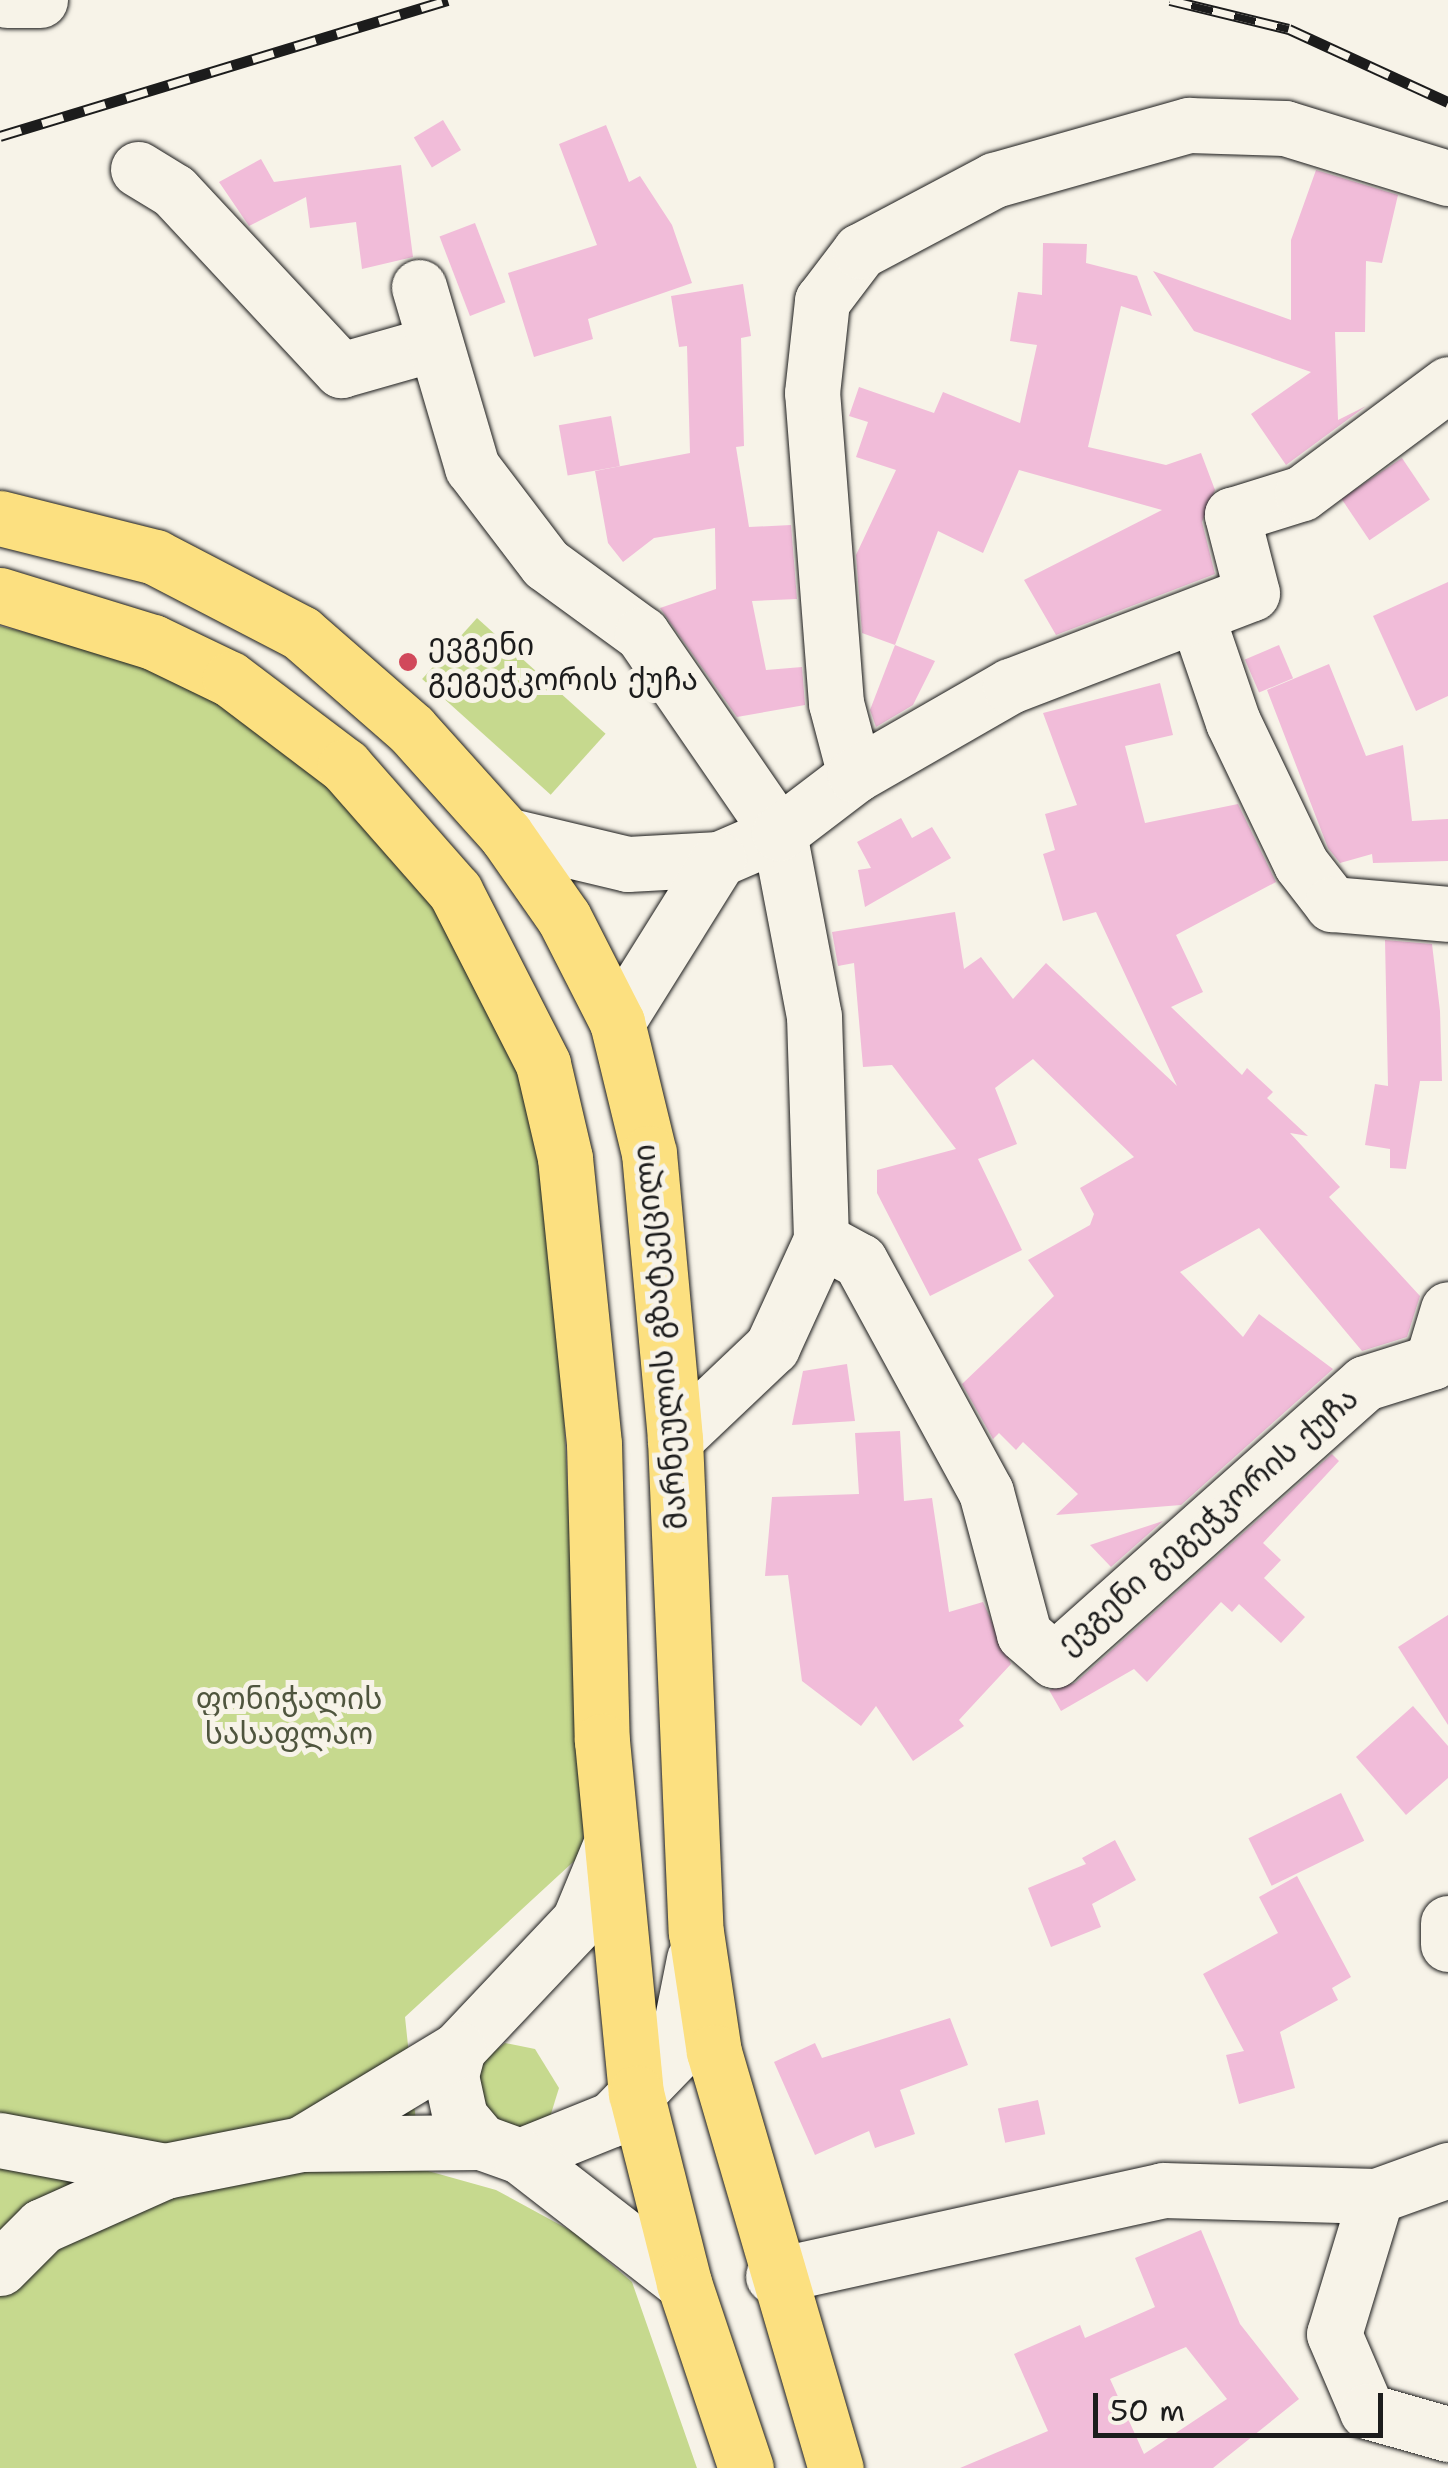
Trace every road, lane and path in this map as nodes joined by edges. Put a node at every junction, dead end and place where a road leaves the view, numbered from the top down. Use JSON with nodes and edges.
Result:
{"nodes":[{"id":1,"x":6,"y":0,"type":"edge"},
{"id":2,"x":40,"y":0,"type":"edge"},
{"id":3,"x":138,"y":169,"type":"dead end"},
{"id":4,"x":1448,"y":178,"type":"edge"},
{"id":5,"x":419,"y":287,"type":"dead end"},
{"id":6,"x":432,"y":344,"type":"junction"},
{"id":7,"x":1448,"y":384,"type":"edge"},
{"id":8,"x":0,"y":518,"type":"edge"},
{"id":9,"x":0,"y":594,"type":"edge"},
{"id":10,"x":1198,"y":620,"type":"junction"},
{"id":11,"x":855,"y":775,"type":"junction"},
{"id":12,"x":779,"y":833,"type":"junction"},
{"id":13,"x":506,"y":835,"type":"junction"},
{"id":14,"x":719,"y":859,"type":"junction"},
{"id":15,"x":1448,"y":914,"type":"edge"},
{"id":16,"x":617,"y":1022,"type":"junction"},
{"id":17,"x":821,"y":1240,"type":"junction"},
{"id":18,"x":1448,"y":1309,"type":"edge"},
{"id":19,"x":675,"y":1439,"type":"junction"},
{"id":20,"x":610,"y":1846,"type":"junction"},
{"id":21,"x":1448,"y":1922,"type":"edge"},
{"id":22,"x":696,"y":1932,"type":"junction"},
{"id":23,"x":1448,"y":1944,"type":"edge"},
{"id":24,"x":458,"y":2048,"type":"junction"},
{"id":25,"x":636,"y":2093,"type":"junction"},
{"id":26,"x":0,"y":2140,"type":"edge"},
{"id":27,"x":301,"y":2144,"type":"junction"},
{"id":28,"x":500,"y":2149,"type":"junction"},
{"id":29,"x":164,"y":2170,"type":"junction"},
{"id":30,"x":1448,"y":2170,"type":"edge"},
{"id":31,"x":1376,"y":2196,"type":"junction"},
{"id":32,"x":0,"y":2268,"type":"edge"},
{"id":33,"x":773,"y":2276,"type":"junction"},
{"id":34,"x":684,"y":2283,"type":"junction"},
{"id":35,"x":1448,"y":2434,"type":"edge"},
{"id":36,"x":746,"y":2468,"type":"edge"},
{"id":37,"x":836,"y":2468,"type":"edge"}],
"edges":[{"from":1,"to":2,"type":"street"},
{"from":3,"to":6,"type":"street"},
{"from":4,"to":11,"type":"street"},
{"from":5,"to":6,"type":"street"},
{"from":6,"to":12,"type":"street"},
{"from":7,"to":10,"type":"street"},
{"from":8,"to":13,"type":"highway","name":"მარნეულის გზატკეცილი"},
{"from":9,"to":20,"type":"highway"},
{"from":10,"to":11,"type":"street"},
{"from":10,"to":15,"type":"street"},
{"from":11,"to":12,"type":"street"},
{"from":12,"to":14,"type":"street"},
{"from":12,"to":17,"type":"street"},
{"from":13,"to":14,"type":"street"},
{"from":13,"to":16,"type":"highway","name":"მარნეულის გზატკეცილი"},
{"from":14,"to":16,"type":"street"},
{"from":16,"to":19,"type":"highway","name":"მარნეულის გზატკეცილი"},
{"from":17,"to":18,"type":"street","name":"ევგენი გეგეჭკორის ქუჩა"},
{"from":17,"to":19,"type":"street"},
{"from":19,"to":22,"type":"highway","name":"მარნეულის გზატკეცილი"},
{"from":20,"to":24,"type":"street"},
{"from":20,"to":25,"type":"highway"},
{"from":21,"to":23,"type":"street"},
{"from":22,"to":25,"type":"street"},
{"from":22,"to":33,"type":"highway","name":"მარნეულის გზატკეცილი"},
{"from":24,"to":27,"type":"street"},
{"from":24,"to":28,"type":"street"},
{"from":25,"to":28,"type":"street"},
{"from":25,"to":34,"type":"highway"},
{"from":26,"to":29,"type":"street"},
{"from":27,"to":28,"type":"street"},
{"from":27,"to":29,"type":"street"},
{"from":28,"to":34,"type":"street"},
{"from":29,"to":32,"type":"street"},
{"from":30,"to":31,"type":"street"},
{"from":31,"to":33,"type":"street"},
{"from":31,"to":35,"type":"street"},
{"from":33,"to":37,"type":"highway","name":"მარნეულის გზატკეცილი"},
{"from":34,"to":36,"type":"highway"}]}
